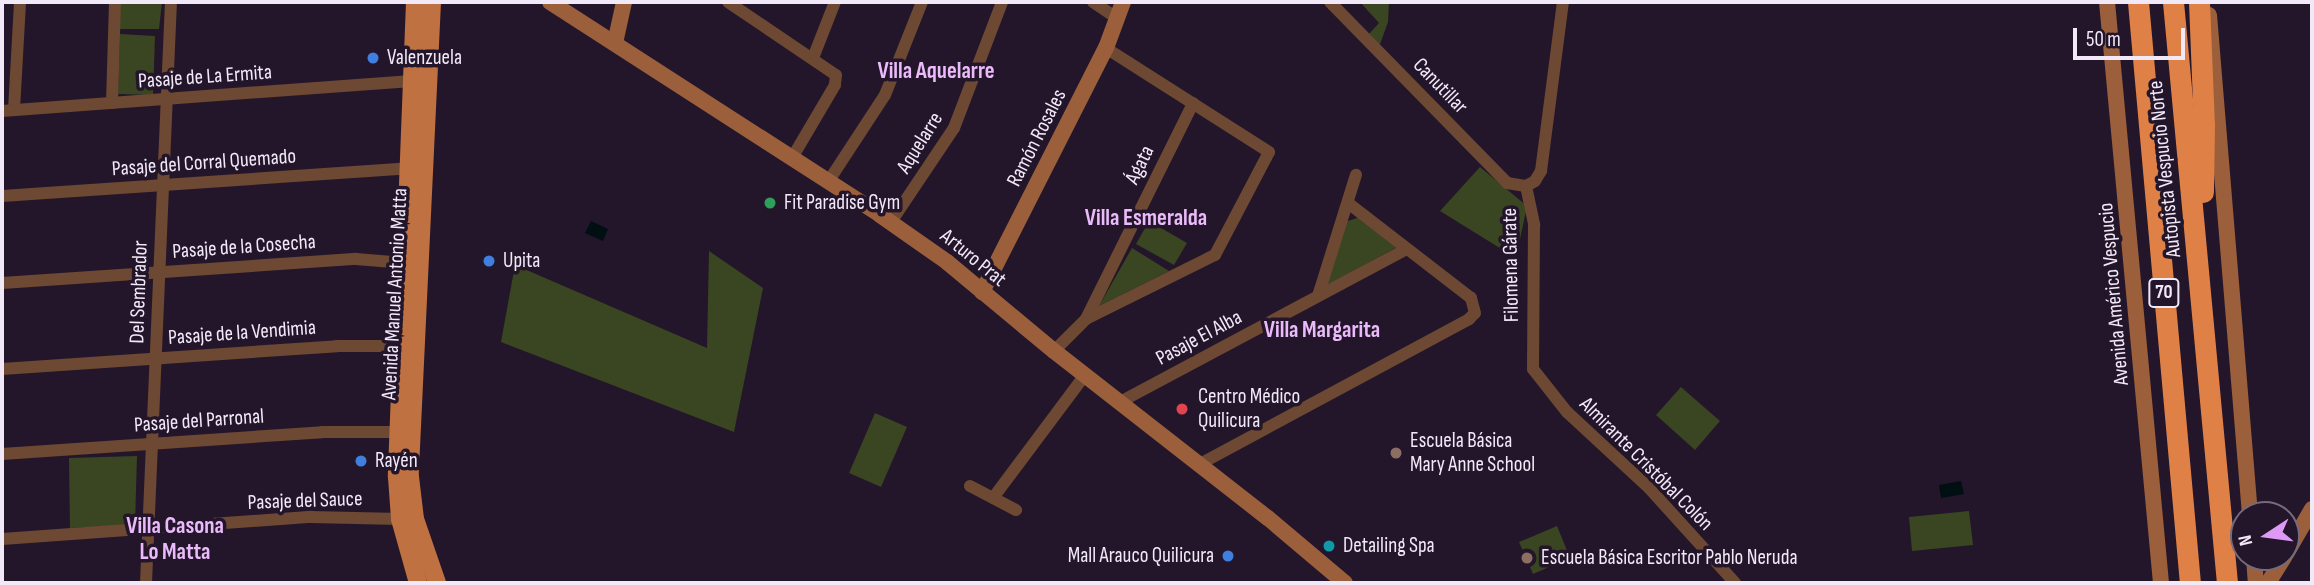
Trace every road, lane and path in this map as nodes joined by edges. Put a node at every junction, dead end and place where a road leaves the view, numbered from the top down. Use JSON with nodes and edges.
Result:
{"nodes":[{"id":1,"x":20,"y":2,"type":"edge"},
{"id":2,"x":115,"y":2,"type":"edge"},
{"id":3,"x":171,"y":2,"type":"edge"},
{"id":4,"x":415,"y":2,"type":"edge"},
{"id":5,"x":432,"y":2,"type":"edge"},
{"id":6,"x":550,"y":2,"type":"edge"},
{"id":7,"x":624,"y":2,"type":"edge"},
{"id":8,"x":728,"y":2,"type":"edge"},
{"id":9,"x":835,"y":2,"type":"edge"},
{"id":10,"x":922,"y":2,"type":"edge"},
{"id":11,"x":1002,"y":2,"type":"edge"},
{"id":12,"x":1093,"y":2,"type":"edge"},
{"id":13,"x":1123,"y":2,"type":"edge"},
{"id":14,"x":1563,"y":2,"type":"edge"},
{"id":15,"x":2107,"y":2,"type":"edge"},
{"id":16,"x":2138,"y":2,"type":"edge"},
{"id":17,"x":2173,"y":2,"type":"edge"},
{"id":18,"x":2199,"y":2,"type":"edge"},
{"id":19,"x":2208,"y":2,"type":"edge"},
{"id":20,"x":1336,"y":4,"type":"edge"},
{"id":21,"x":744,"y":6,"type":"edge"},
{"id":22,"x":1118,"y":19,"type":"junction"},
{"id":23,"x":615,"y":43,"type":"junction"},
{"id":24,"x":1106,"y":48,"type":"junction"},
{"id":25,"x":813,"y":58,"type":"junction"},
{"id":26,"x":412,"y":81,"type":"junction"},
{"id":27,"x":167,"y":99,"type":"junction"},
{"id":28,"x":112,"y":103,"type":"junction"},
{"id":29,"x":1193,"y":103,"type":"junction"},
{"id":30,"x":8,"y":111,"type":"edge"},
{"id":31,"x":792,"y":158,"type":"junction"},
{"id":32,"x":409,"y":168,"type":"junction"},
{"id":33,"x":1356,"y":175,"type":"dead end"},
{"id":34,"x":828,"y":182,"type":"junction"},
{"id":35,"x":163,"y":185,"type":"junction"},
{"id":36,"x":1526,"y":186,"type":"junction"},
{"id":37,"x":2,"y":196,"type":"edge"},
{"id":38,"x":1348,"y":202,"type":"junction"},
{"id":39,"x":891,"y":222,"type":"junction"},
{"id":40,"x":1407,"y":249,"type":"junction"},
{"id":41,"x":405,"y":263,"type":"junction"},
{"id":42,"x":159,"y":272,"type":"junction"},
{"id":43,"x":2,"y":283,"type":"edge"},
{"id":44,"x":982,"y":292,"type":"junction"},
{"id":45,"x":2201,"y":292,"type":"junction"},
{"id":46,"x":1318,"y":296,"type":"junction"},
{"id":47,"x":1086,"y":319,"type":"junction"},
{"id":48,"x":401,"y":346,"type":"junction"},
{"id":49,"x":1054,"y":351,"type":"junction"},
{"id":50,"x":156,"y":358,"type":"junction"},
{"id":51,"x":2,"y":369,"type":"edge"},
{"id":52,"x":1533,"y":369,"type":"joint"},
{"id":53,"x":1085,"y":375,"type":"junction"},
{"id":54,"x":1120,"y":402,"type":"junction"},
{"id":55,"x":398,"y":432,"type":"junction"},
{"id":56,"x":152,"y":444,"type":"junction"},
{"id":57,"x":2,"y":454,"type":"edge"},
{"id":58,"x":1200,"y":464,"type":"junction"},
{"id":59,"x":970,"y":486,"type":"dead end"},
{"id":60,"x":993,"y":498,"type":"junction"},
{"id":61,"x":2249,"y":501,"type":"edge"},
{"id":62,"x":2312,"y":509,"type":"edge"},
{"id":63,"x":1016,"y":510,"type":"dead end"},
{"id":64,"x":400,"y":519,"type":"junction"},
{"id":65,"x":2300,"y":527,"type":"edge"},
{"id":66,"x":149,"y":528,"type":"junction"},
{"id":67,"x":2,"y":539,"type":"edge"},
{"id":68,"x":146,"y":583,"type":"edge"},
{"id":69,"x":416,"y":583,"type":"edge"},
{"id":70,"x":437,"y":583,"type":"edge"},
{"id":71,"x":1345,"y":583,"type":"edge"},
{"id":72,"x":1735,"y":583,"type":"edge"},
{"id":73,"x":2161,"y":583,"type":"edge"},
{"id":74,"x":2190,"y":583,"type":"edge"},
{"id":75,"x":2227,"y":583,"type":"edge"}],
"edges":[{"from":1,"to":30,"type":"street"},
{"from":2,"to":28,"type":"street"},
{"from":3,"to":27,"type":"street","name":"Del Sembrador"},
{"from":4,"to":26,"type":"main road","name":"Avenida Manuel Antonio Matta"},
{"from":5,"to":70,"type":"main road","name":"Avenida Manuel Antonio Matta"},
{"from":6,"to":23,"type":"street","name":"Arturo Prat"},
{"from":7,"to":23,"type":"street"},
{"from":8,"to":21,"type":"street"},
{"from":9,"to":25,"type":"street"},
{"from":10,"to":34,"type":"street"},
{"from":11,"to":39,"type":"street","name":"Aquelarre"},
{"from":12,"to":22,"type":"street"},
{"from":13,"to":22,"type":"street","name":"Ramón Rosales"},
{"from":14,"to":36,"type":"street","name":"Filomena Gárate"},
{"from":15,"to":73,"type":"street","name":"Avenida Américo Vespucio"},
{"from":16,"to":74,"type":"highway","name":"Autopista Vespucio Norte","number":"70"},
{"from":17,"to":45,"type":"highway","name":"Autopista Vespucio Norte","number":"70"},
{"from":18,"to":45,"type":"highway"},
{"from":19,"to":61,"type":"street"},
{"from":20,"to":36,"type":"street","name":"Canutillar"},
{"from":21,"to":25,"type":"street"},
{"from":22,"to":24,"type":"street","name":"Ramón Rosales"},
{"from":23,"to":31,"type":"street","name":"Arturo Prat"},
{"from":24,"to":29,"type":"street"},
{"from":24,"to":44,"type":"street","name":"Ramón Rosales"},
{"from":25,"to":31,"type":"street"},
{"from":26,"to":27,"type":"street","name":"Pasaje de La Ermita"},
{"from":26,"to":32,"type":"main road","name":"Avenida Manuel Antonio Matta"},
{"from":27,"to":28,"type":"street","name":"Pasaje de La Ermita"},
{"from":27,"to":35,"type":"street","name":"Del Sembrador"},
{"from":28,"to":30,"type":"street","name":"Pasaje de La Ermita"},
{"from":29,"to":47,"type":"street","name":"Ágata"},
{"from":29,"to":47,"type":"street"},
{"from":31,"to":34,"type":"street","name":"Arturo Prat"},
{"from":32,"to":35,"type":"street","name":"Pasaje del Corral Quemado"},
{"from":32,"to":41,"type":"main road","name":"Avenida Manuel Antonio Matta"},
{"from":33,"to":38,"type":"street"},
{"from":34,"to":39,"type":"street","name":"Arturo Prat"},
{"from":35,"to":37,"type":"street","name":"Pasaje del Corral Quemado"},
{"from":35,"to":42,"type":"street","name":"Del Sembrador"},
{"from":36,"to":52,"type":"street","name":"Filomena Gárate"},
{"from":38,"to":40,"type":"street"},
{"from":38,"to":46,"type":"street"},
{"from":39,"to":44,"type":"street","name":"Arturo Prat"},
{"from":40,"to":46,"type":"street","name":"Pasaje El Alba"},
{"from":40,"to":58,"type":"street"},
{"from":41,"to":42,"type":"street","name":"Pasaje de la Cosecha"},
{"from":41,"to":48,"type":"main road","name":"Avenida Manuel Antonio Matta"},
{"from":42,"to":43,"type":"street","name":"Pasaje de la Cosecha"},
{"from":42,"to":50,"type":"street","name":"Del Sembrador"},
{"from":44,"to":49,"type":"street","name":"Arturo Prat"},
{"from":45,"to":75,"type":"highway","name":"Autopista Vespucio Norte","number":"70"},
{"from":46,"to":54,"type":"street","name":"Pasaje El Alba"},
{"from":47,"to":49,"type":"street"},
{"from":48,"to":50,"type":"street","name":"Pasaje de la Vendimia"},
{"from":48,"to":55,"type":"main road","name":"Avenida Manuel Antonio Matta"},
{"from":49,"to":53,"type":"street","name":"Arturo Prat"},
{"from":50,"to":51,"type":"street","name":"Pasaje de la Vendimia"},
{"from":50,"to":56,"type":"street","name":"Del Sembrador"},
{"from":52,"to":72,"type":"street","name":"Almirante Cristóbal Colón"},
{"from":53,"to":54,"type":"street","name":"Arturo Prat"},
{"from":53,"to":60,"type":"street"},
{"from":54,"to":58,"type":"street","name":"Arturo Prat"},
{"from":55,"to":56,"type":"street","name":"Pasaje del Parronal"},
{"from":55,"to":64,"type":"main road","name":"Avenida Manuel Antonio Matta"},
{"from":56,"to":57,"type":"street","name":"Pasaje del Parronal"},
{"from":56,"to":66,"type":"street","name":"Del Sembrador"},
{"from":58,"to":71,"type":"street","name":"Arturo Prat"},
{"from":59,"to":60,"type":"street"},
{"from":60,"to":63,"type":"street"},
{"from":62,"to":65,"type":"street"},
{"from":64,"to":66,"type":"street","name":"Pasaje del Sauce"},
{"from":64,"to":69,"type":"main road","name":"Avenida Manuel Antonio Matta"},
{"from":66,"to":67,"type":"street","name":"Pasaje del Sauce"},
{"from":66,"to":68,"type":"street","name":"Del Sembrador"}]}
